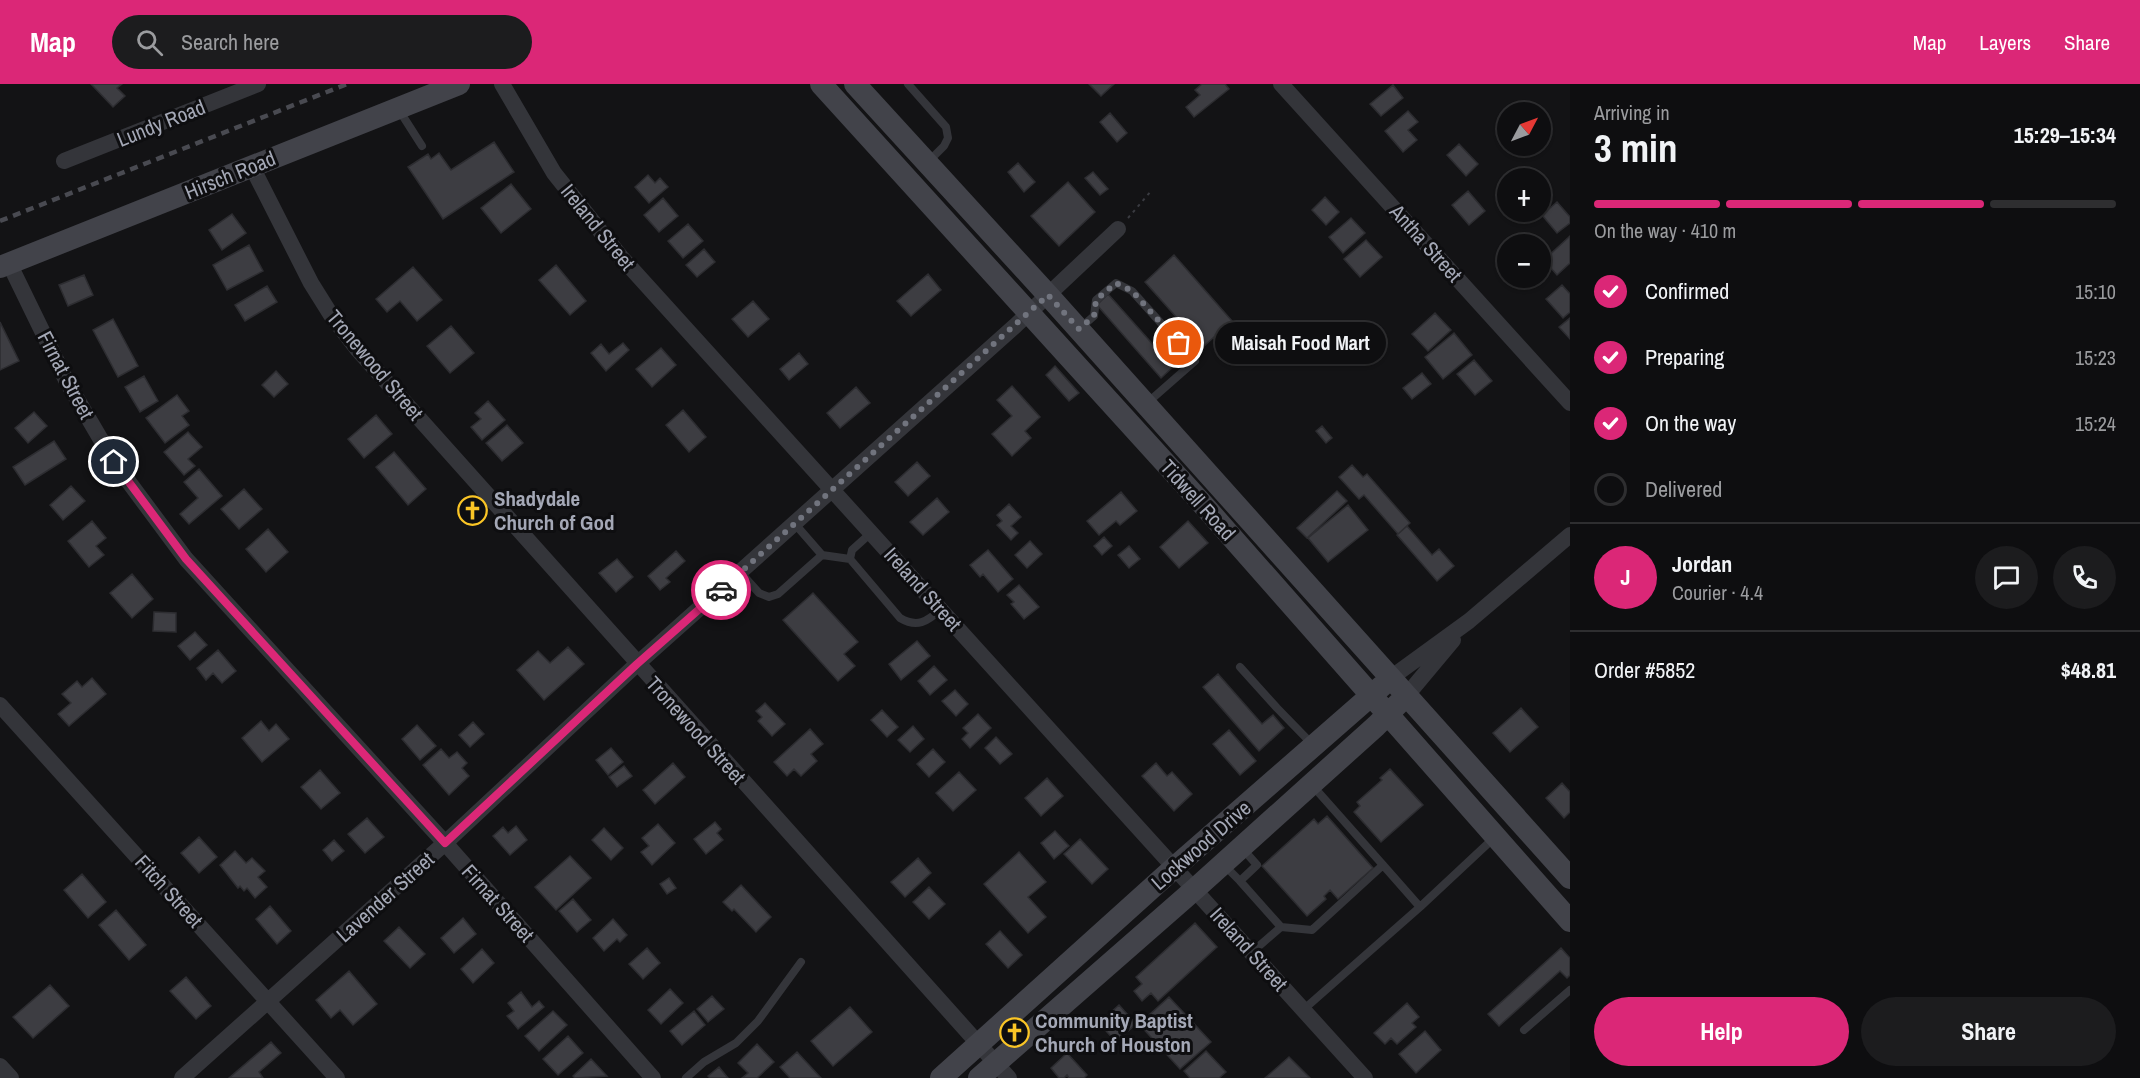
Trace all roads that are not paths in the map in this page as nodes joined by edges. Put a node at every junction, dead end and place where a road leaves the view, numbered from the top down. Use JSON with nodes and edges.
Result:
{"nodes":[{"id":1,"x":459,"y":84,"type":"edge"},
{"id":2,"x":501,"y":84,"type":"edge"},
{"id":3,"x":821,"y":84,"type":"edge"},
{"id":4,"x":855,"y":84,"type":"edge"},
{"id":5,"x":908,"y":84,"type":"edge"},
{"id":6,"x":1281,"y":84,"type":"edge"},
{"id":7,"x":255,"y":85,"type":"edge"},
{"id":8,"x":397,"y":107,"type":"junction"},
{"id":9,"x":422,"y":146,"type":"dead end"},
{"id":10,"x":64,"y":161,"type":"dead end"},
{"id":11,"x":927,"y":163,"type":"junction"},
{"id":12,"x":252,"y":167,"type":"junction"},
{"id":13,"x":909,"y":181,"type":"junction"},
{"id":14,"x":1119,"y":229,"type":"road end"},
{"id":15,"x":5,"y":265,"type":"edge"},
{"id":16,"x":1048,"y":295,"type":"junction"},
{"id":17,"x":1029,"y":314,"type":"junction"},
{"id":18,"x":1079,"y":329,"type":"junction"},
{"id":19,"x":1570,"y":403,"type":"edge"},
{"id":20,"x":1146,"y":404,"type":"junction"},
{"id":21,"x":832,"y":489,"type":"junction"},
{"id":22,"x":1225,"y":492,"type":"junction"},
{"id":23,"x":1207,"y":509,"type":"junction"},
{"id":24,"x":795,"y":524,"type":"junction"},
{"id":25,"x":872,"y":532,"type":"junction"},
{"id":26,"x":1570,"y":535,"type":"edge"},
{"id":27,"x":822,"y":555,"type":"junction"},
{"id":28,"x":850,"y":559,"type":"junction"},
{"id":29,"x":741,"y":573,"type":"junction"},
{"id":30,"x":941,"y":609,"type":"junction"},
{"id":31,"x":1469,"y":621,"type":"junction"},
{"id":32,"x":637,"y":664,"type":"junction"},
{"id":33,"x":1240,"y":667,"type":"dead end"},
{"id":34,"x":1392,"y":677,"type":"junction"},
{"id":35,"x":1407,"y":694,"type":"junction"},
{"id":36,"x":1372,"y":696,"type":"junction"},
{"id":37,"x":0,"y":705,"type":"edge"},
{"id":38,"x":1389,"y":714,"type":"junction"},
{"id":39,"x":1314,"y":746,"type":"junction"},
{"id":40,"x":1312,"y":785,"type":"junction"},
{"id":41,"x":1496,"y":836,"type":"junction"},
{"id":42,"x":445,"y":843,"type":"junction"},
{"id":43,"x":1242,"y":848,"type":"junction"},
{"id":44,"x":1223,"y":864,"type":"junction"},
{"id":45,"x":1383,"y":865,"type":"junction"},
{"id":46,"x":1175,"y":867,"type":"junction"},
{"id":47,"x":1570,"y":878,"type":"edge"},
{"id":48,"x":1240,"y":881,"type":"junction"},
{"id":49,"x":1195,"y":889,"type":"junction"},
{"id":50,"x":1420,"y":907,"type":"junction"},
{"id":51,"x":1568,"y":915,"type":"edge"},
{"id":52,"x":1281,"y":927,"type":"junction"},
{"id":53,"x":1251,"y":953,"type":"junction"},
{"id":54,"x":801,"y":962,"type":"dead end"},
{"id":55,"x":1570,"y":990,"type":"edge"},
{"id":56,"x":268,"y":1001,"type":"junction"},
{"id":57,"x":1303,"y":1010,"type":"junction"},
{"id":58,"x":1524,"y":1030,"type":"dead end"},
{"id":59,"x":978,"y":1044,"type":"junction"},
{"id":60,"x":0,"y":1066,"type":"edge"},
{"id":61,"x":995,"y":1073,"type":"edge"},
{"id":62,"x":11,"y":1078,"type":"edge"},
{"id":63,"x":182,"y":1078,"type":"edge"},
{"id":64,"x":337,"y":1078,"type":"edge"},
{"id":65,"x":653,"y":1078,"type":"edge"},
{"id":66,"x":686,"y":1078,"type":"edge"},
{"id":67,"x":941,"y":1078,"type":"edge"},
{"id":68,"x":1365,"y":1078,"type":"edge"}],
"edges":[{"from":1,"to":8,"type":"main road","name":"Hirsch Road"},
{"from":2,"to":21,"type":"street","name":"Ireland Street"},
{"from":3,"to":13,"type":"main road","name":"Tidwell Road"},
{"from":4,"to":11,"type":"main road","name":"Tidwell Road"},
{"from":5,"to":11,"type":"lane"},
{"from":6,"to":19,"type":"street","name":"Antha Street"},
{"from":7,"to":10,"type":"street","name":"Lundy Road"},
{"from":8,"to":9,"type":"lane"},
{"from":8,"to":12,"type":"main road","name":"Hirsch Road"},
{"from":11,"to":13,"type":"main road"},
{"from":11,"to":16,"type":"main road","name":"Tidwell Road"},
{"from":12,"to":15,"type":"main road","name":"Hirsch Road"},
{"from":12,"to":32,"type":"street","name":"Tronewood Street"},
{"from":13,"to":17,"type":"main road","name":"Tidwell Road"},
{"from":14,"to":16,"type":"street","name":"Lavender Street"},
{"from":15,"to":42,"type":"street","name":"Firnat Street"},
{"from":16,"to":17,"type":"street","name":"Lavender Street"},
{"from":16,"to":18,"type":"main road","name":"Tidwell Road"},
{"from":17,"to":21,"type":"street","name":"Lavender Street"},
{"from":17,"to":23,"type":"main road","name":"Tidwell Road"},
{"from":18,"to":20,"type":"main road","name":"Tidwell Road"},
{"from":18,"to":20,"type":"lane"},
{"from":20,"to":22,"type":"main road","name":"Tidwell Road"},
{"from":21,"to":24,"type":"street","name":"Lavender Street"},
{"from":21,"to":25,"type":"street","name":"Ireland Street"},
{"from":22,"to":23,"type":"main road"},
{"from":22,"to":34,"type":"main road","name":"Tidwell Road"},
{"from":23,"to":36,"type":"main road","name":"Tidwell Road"},
{"from":24,"to":27,"type":"lane"},
{"from":24,"to":29,"type":"street","name":"Lavender Street"},
{"from":25,"to":28,"type":"lane"},
{"from":25,"to":30,"type":"street","name":"Ireland Street"},
{"from":26,"to":31,"type":"street","name":"Lockwood Drive"},
{"from":27,"to":28,"type":"lane"},
{"from":27,"to":29,"type":"lane"},
{"from":28,"to":30,"type":"lane"},
{"from":29,"to":32,"type":"street","name":"Lavender Street"},
{"from":30,"to":46,"type":"street","name":"Ireland Street"},
{"from":31,"to":34,"type":"street","name":"Lockwood Drive"},
{"from":31,"to":35,"type":"street","name":"Lockwood Drive"},
{"from":32,"to":42,"type":"street","name":"Lavender Street"},
{"from":32,"to":59,"type":"street","name":"Tronewood Street"},
{"from":33,"to":39,"type":"lane"},
{"from":34,"to":35,"type":"main road","name":"Tidwell Road"},
{"from":34,"to":36,"type":"main road","name":"Lockwood Drive"},
{"from":35,"to":38,"type":"main road","name":"Lockwood Drive"},
{"from":35,"to":47,"type":"main road","name":"Tidwell Road"},
{"from":36,"to":38,"type":"main road","name":"Tidwell Road"},
{"from":36,"to":39,"type":"main road","name":"Lockwood Drive"},
{"from":37,"to":56,"type":"street","name":"Fitch Street"},
{"from":38,"to":40,"type":"main road","name":"Lockwood Drive"},
{"from":38,"to":41,"type":"main road","name":"Tidwell Road"},
{"from":39,"to":46,"type":"main road","name":"Lockwood Drive"},
{"from":40,"to":43,"type":"main road","name":"Lockwood Drive"},
{"from":40,"to":45,"type":"lane"},
{"from":41,"to":50,"type":"lane"},
{"from":41,"to":51,"type":"main road","name":"Tidwell Road"},
{"from":42,"to":56,"type":"street","name":"Lavender Street"},
{"from":42,"to":65,"type":"street","name":"Firnat Street"},
{"from":43,"to":44,"type":"main road","name":"Lockwood Drive"},
{"from":43,"to":48,"type":"lane"},
{"from":44,"to":48,"type":"lane"},
{"from":44,"to":49,"type":"main road","name":"Lockwood Drive"},
{"from":45,"to":50,"type":"lane"},
{"from":45,"to":52,"type":"lane"},
{"from":46,"to":49,"type":"street","name":"Ireland Street"},
{"from":46,"to":59,"type":"main road","name":"Lockwood Drive"},
{"from":48,"to":52,"type":"lane"},
{"from":49,"to":53,"type":"street","name":"Ireland Street"},
{"from":49,"to":61,"type":"main road","name":"Lockwood Drive"},
{"from":50,"to":57,"type":"lane"},
{"from":52,"to":53,"type":"lane"},
{"from":53,"to":57,"type":"street","name":"Ireland Street"},
{"from":54,"to":66,"type":"lane"},
{"from":55,"to":58,"type":"lane"},
{"from":56,"to":63,"type":"street","name":"Lavender Street"},
{"from":56,"to":64,"type":"street","name":"Fitch Street"},
{"from":57,"to":68,"type":"street","name":"Ireland Street"},
{"from":59,"to":61,"type":"street","name":"Tronewood Street"},
{"from":59,"to":67,"type":"main road","name":"Lockwood Drive"},
{"from":60,"to":62,"type":"street"}]}
